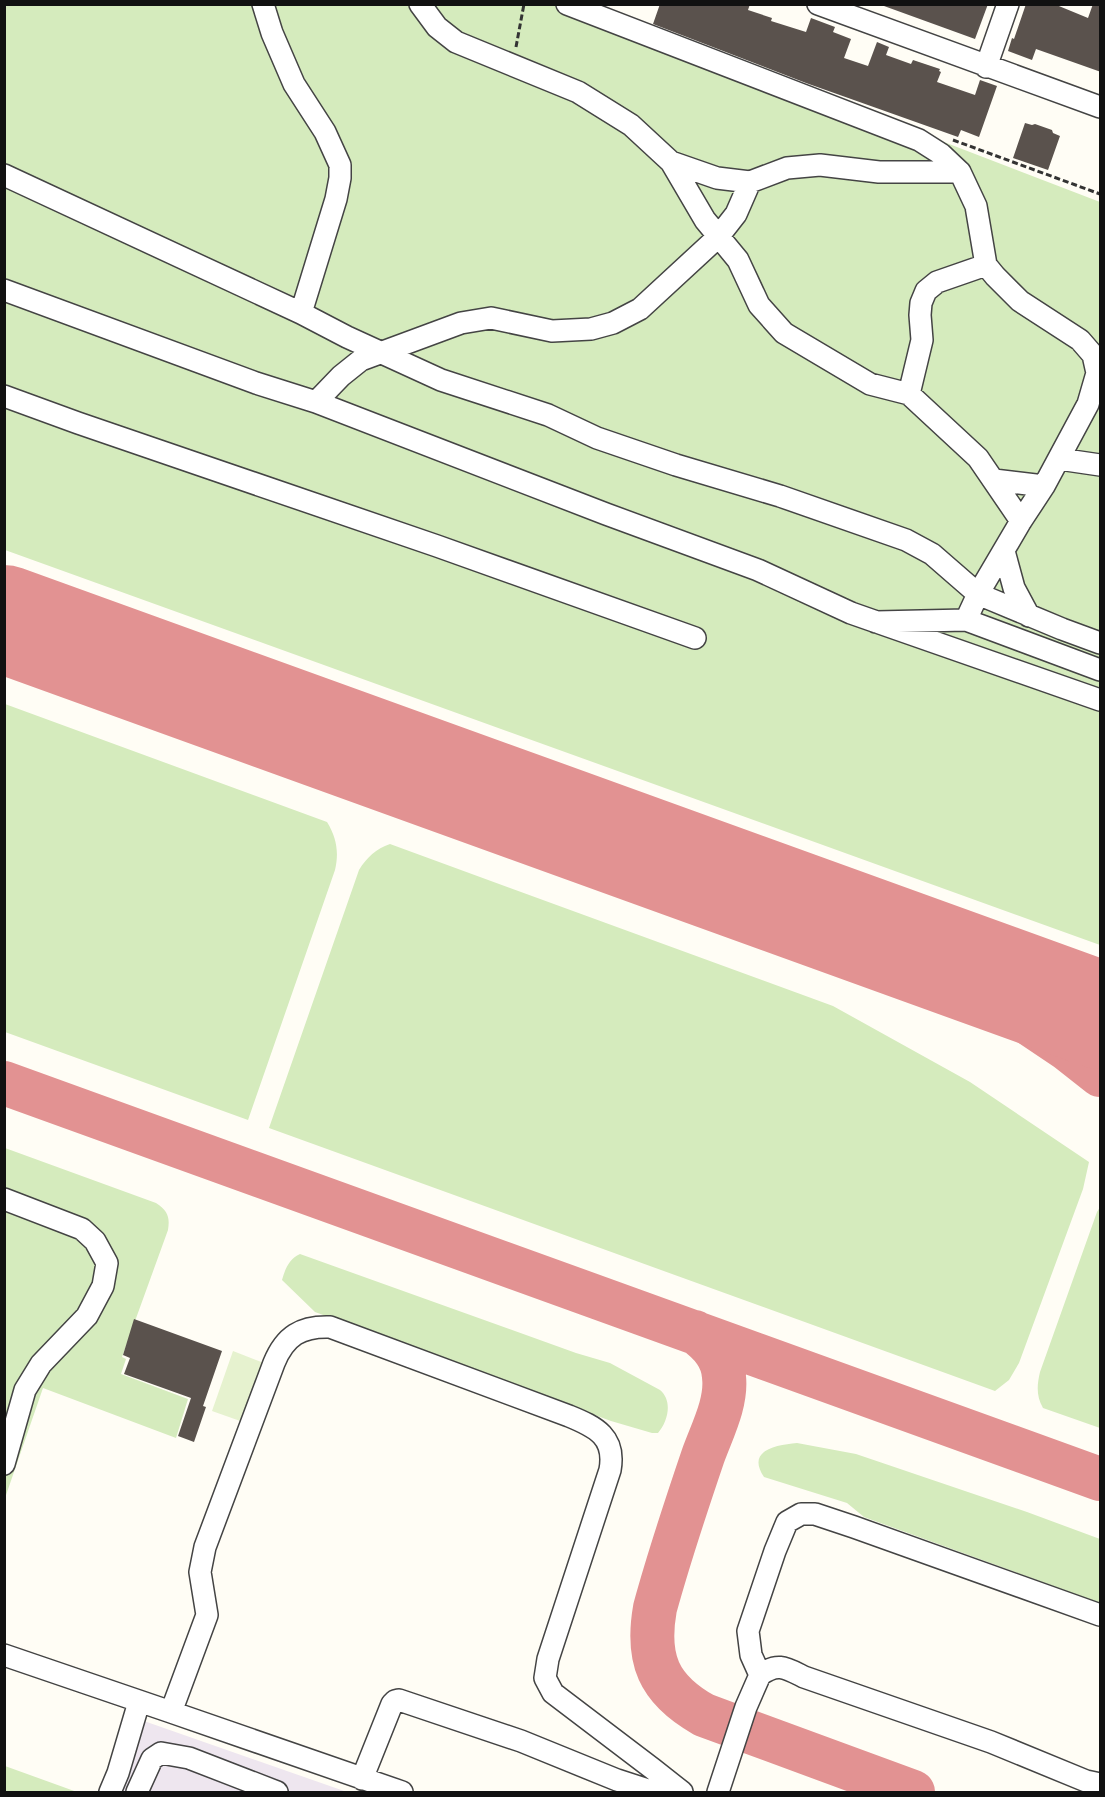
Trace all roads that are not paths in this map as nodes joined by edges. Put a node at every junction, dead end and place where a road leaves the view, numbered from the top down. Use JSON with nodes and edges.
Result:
{"nodes":[{"id":1,"x":263,"y":4,"type":"edge"},
{"id":2,"x":420,"y":4,"type":"edge"},
{"id":3,"x":567,"y":4,"type":"edge"},
{"id":4,"x":818,"y":4,"type":"edge"},
{"id":5,"x":1008,"y":4,"type":"edge"},
{"id":6,"x":986,"y":66,"type":"junction"},
{"id":7,"x":1101,"y":106,"type":"edge"},
{"id":8,"x":671,"y":162,"type":"junction"},
{"id":9,"x":960,"y":172,"type":"junction"},
{"id":10,"x":4,"y":175,"type":"edge"},
{"id":11,"x":750,"y":182,"type":"junction"},
{"id":12,"x":718,"y":237,"type":"junction"},
{"id":13,"x":986,"y":265,"type":"junction"},
{"id":14,"x":4,"y":290,"type":"edge"},
{"id":15,"x":301,"y":313,"type":"junction"},
{"id":16,"x":383,"y":354,"type":"junction"},
{"id":17,"x":1098,"y":361,"type":"edge"},
{"id":18,"x":909,"y":394,"type":"junction"},
{"id":19,"x":4,"y":396,"type":"edge"},
{"id":20,"x":316,"y":402,"type":"junction"},
{"id":21,"x":1059,"y":459,"type":"junction"},
{"id":22,"x":1101,"y":465,"type":"edge"},
{"id":23,"x":994,"y":480,"type":"junction"},
{"id":24,"x":1044,"y":486,"type":"junction"},
{"id":25,"x":1021,"y":520,"type":"junction"},
{"id":26,"x":1004,"y":551,"type":"junction"},
{"id":27,"x":978,"y":594,"type":"junction"},
{"id":28,"x":1029,"y":616,"type":"junction"},
{"id":29,"x":966,"y":620,"type":"junction"},
{"id":30,"x":876,"y":622,"type":"junction"},
{"id":31,"x":696,"y":638,"type":"dead end"},
{"id":32,"x":1101,"y":643,"type":"edge"},
{"id":33,"x":1101,"y":670,"type":"edge"},
{"id":34,"x":1101,"y":700,"type":"edge"},
{"id":35,"x":4,"y":1199,"type":"edge"},
{"id":36,"x":4,"y":1464,"type":"edge"},
{"id":37,"x":1101,"y":1615,"type":"edge"},
{"id":38,"x":4,"y":1654,"type":"edge"},
{"id":39,"x":760,"y":1675,"type":"junction"},
{"id":40,"x":139,"y":1702,"type":"junction"},
{"id":41,"x":171,"y":1712,"type":"junction"},
{"id":42,"x":362,"y":1779,"type":"junction"},
{"id":43,"x":1101,"y":1784,"type":"edge"},
{"id":44,"x":110,"y":1792,"type":"edge"},
{"id":45,"x":137,"y":1792,"type":"edge"},
{"id":46,"x":277,"y":1792,"type":"edge"},
{"id":47,"x":402,"y":1792,"type":"edge"},
{"id":48,"x":654,"y":1792,"type":"edge"},
{"id":49,"x":682,"y":1792,"type":"edge"},
{"id":50,"x":718,"y":1792,"type":"edge"}],
"edges":[{"from":1,"to":15,"type":"street"},
{"from":2,"to":8,"type":"street"},
{"from":3,"to":9,"type":"street"},
{"from":4,"to":6,"type":"street"},
{"from":5,"to":6,"type":"street"},
{"from":6,"to":7,"type":"street"},
{"from":8,"to":11,"type":"street"},
{"from":8,"to":12,"type":"street"},
{"from":9,"to":11,"type":"street"},
{"from":9,"to":13,"type":"street"},
{"from":10,"to":15,"type":"street"},
{"from":11,"to":12,"type":"street"},
{"from":12,"to":16,"type":"street"},
{"from":12,"to":18,"type":"street"},
{"from":13,"to":17,"type":"street"},
{"from":13,"to":18,"type":"street"},
{"from":14,"to":20,"type":"street"},
{"from":15,"to":16,"type":"street"},
{"from":16,"to":20,"type":"street"},
{"from":16,"to":27,"type":"street"},
{"from":17,"to":21,"type":"street"},
{"from":18,"to":23,"type":"street"},
{"from":19,"to":31,"type":"street"},
{"from":20,"to":30,"type":"street"},
{"from":21,"to":22,"type":"street"},
{"from":21,"to":24,"type":"street"},
{"from":23,"to":24,"type":"street"},
{"from":23,"to":25,"type":"street"},
{"from":24,"to":25,"type":"street"},
{"from":25,"to":26,"type":"street"},
{"from":26,"to":27,"type":"street"},
{"from":26,"to":28,"type":"street"},
{"from":27,"to":28,"type":"street"},
{"from":27,"to":29,"type":"street"},
{"from":28,"to":32,"type":"street"},
{"from":29,"to":30,"type":"street"},
{"from":29,"to":33,"type":"street"},
{"from":30,"to":34,"type":"street"},
{"from":35,"to":36,"type":"street"},
{"from":37,"to":39,"type":"street"},
{"from":38,"to":40,"type":"street"},
{"from":39,"to":43,"type":"street"},
{"from":39,"to":50,"type":"street"},
{"from":40,"to":41,"type":"street"},
{"from":40,"to":44,"type":"street"},
{"from":41,"to":42,"type":"street"},
{"from":41,"to":49,"type":"street"},
{"from":42,"to":47,"type":"street"},
{"from":42,"to":48,"type":"street"},
{"from":45,"to":46,"type":"street"}]}
